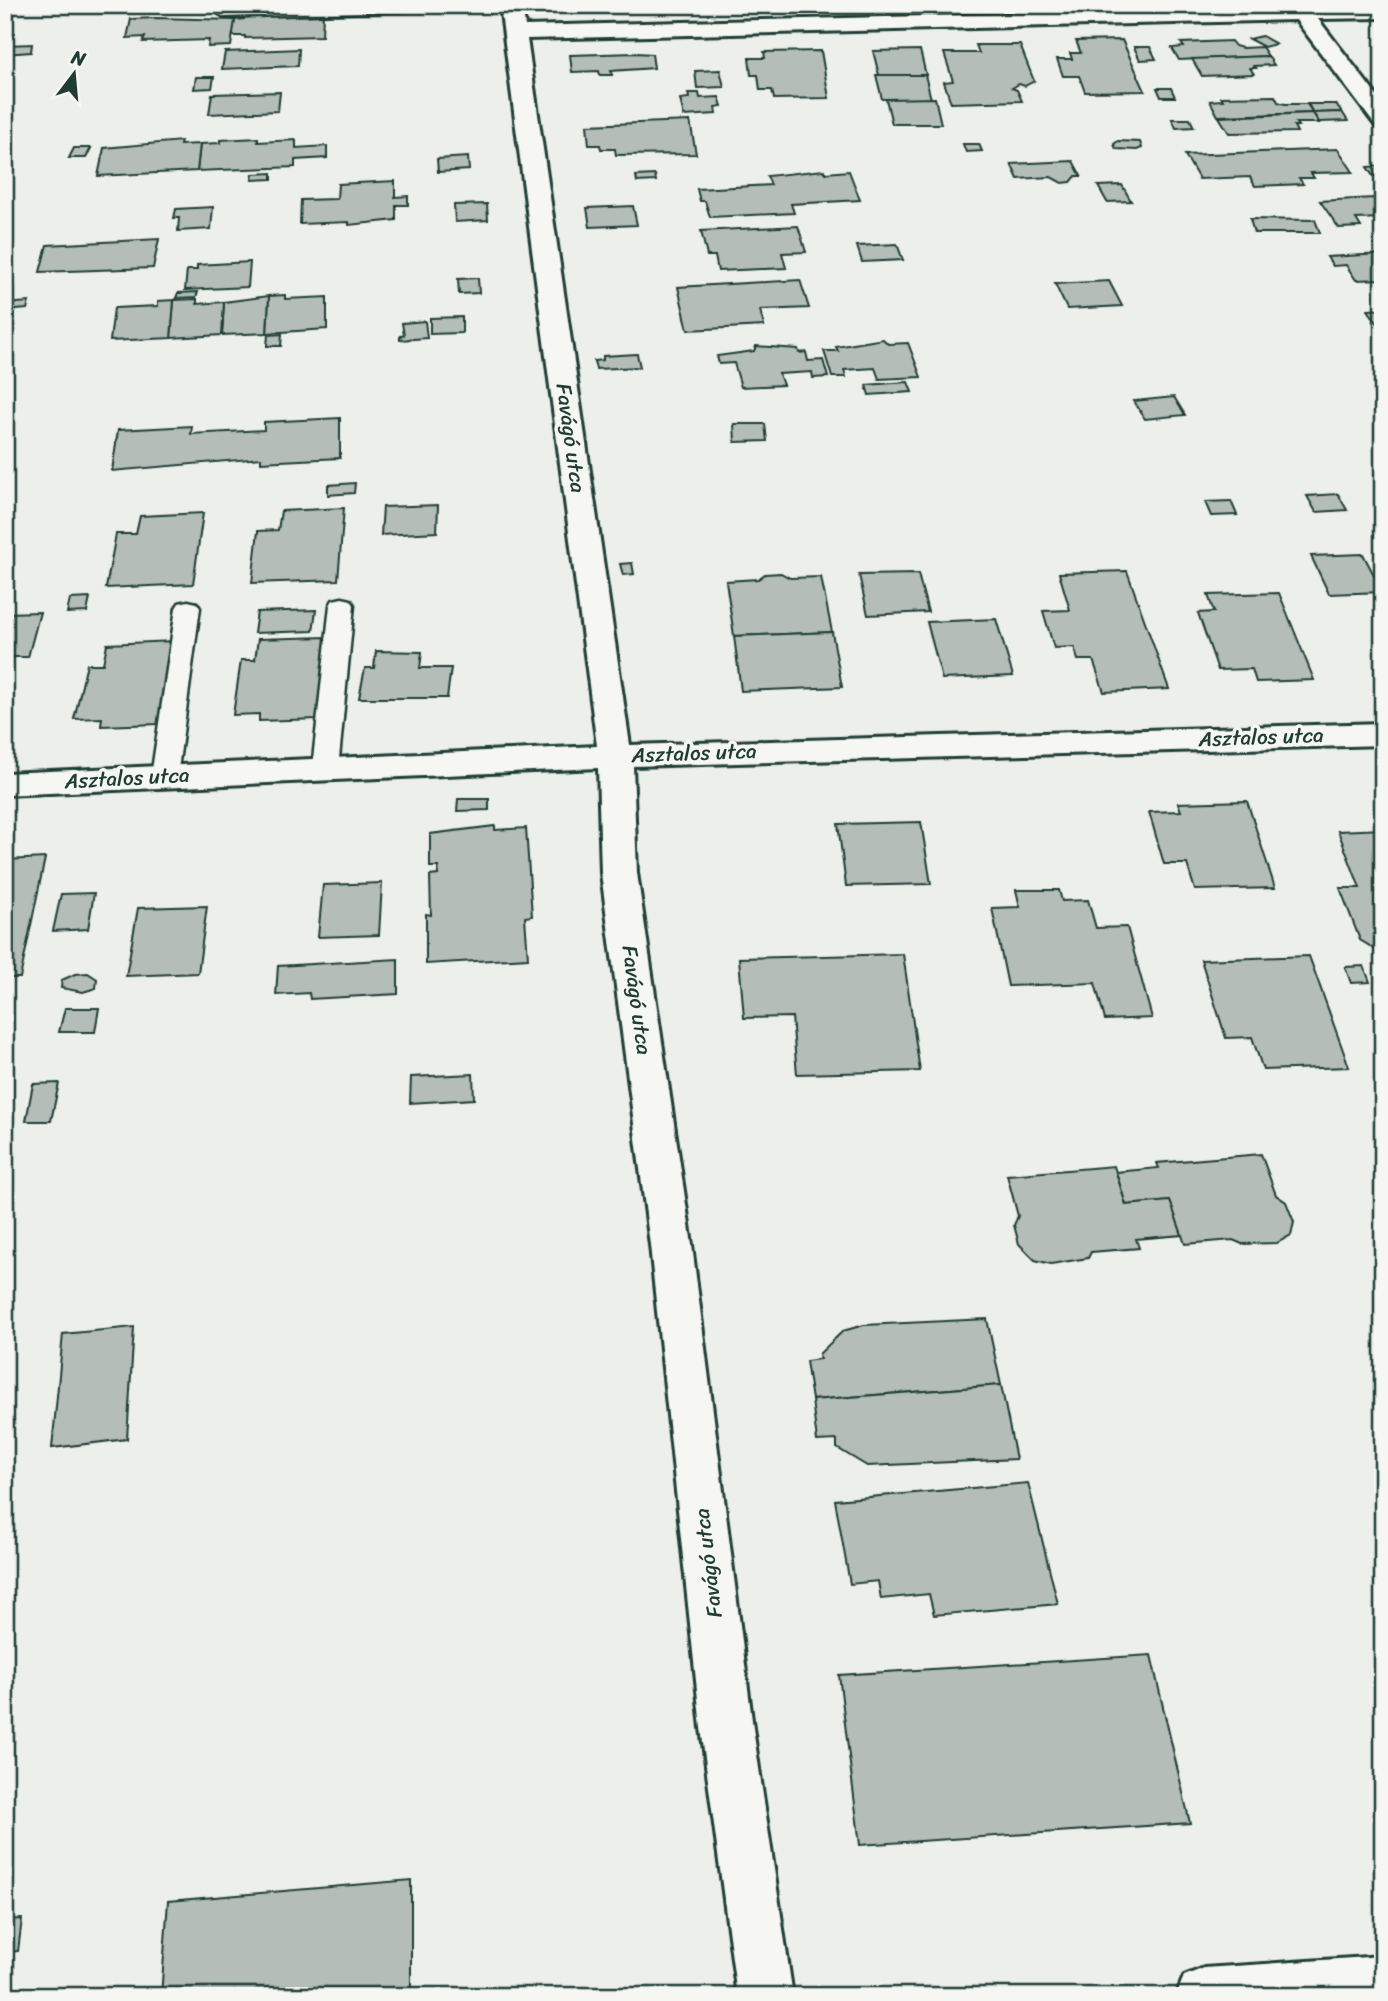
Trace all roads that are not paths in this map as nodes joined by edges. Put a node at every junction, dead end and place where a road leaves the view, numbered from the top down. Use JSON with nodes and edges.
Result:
{"nodes":[{"id":1,"x":423,"y":5,"type":"edge"},
{"id":2,"x":1299,"y":10,"type":"edge"},
{"id":3,"x":224,"y":12,"type":"dead end"},
{"id":4,"x":1383,"y":12,"type":"edge"},
{"id":5,"x":513,"y":19,"type":"edge"},
{"id":6,"x":1383,"y":120,"type":"edge"},
{"id":7,"x":342,"y":605,"type":"dead end"},
{"id":8,"x":188,"y":608,"type":"dead end"},
{"id":9,"x":1383,"y":734,"type":"edge"},
{"id":10,"x":615,"y":756,"type":"junction"},
{"id":11,"x":325,"y":769,"type":"junction"},
{"id":12,"x":164,"y":777,"type":"junction"},
{"id":13,"x":5,"y":784,"type":"edge"},
{"id":14,"x":1383,"y":1983,"type":"edge"},
{"id":15,"x":765,"y":1996,"type":"edge"},
{"id":16,"x":1204,"y":1996,"type":"edge"}],
"edges":[{"from":1,"to":3,"type":"lane"},
{"from":2,"to":4,"type":"street"},
{"from":2,"to":5,"type":"street"},
{"from":2,"to":6,"type":"street"},
{"from":5,"to":10,"type":"street","name":"Favágó utca"},
{"from":7,"to":11,"type":"lane"},
{"from":8,"to":12,"type":"lane"},
{"from":9,"to":10,"type":"street","name":"Asztalos utca"},
{"from":10,"to":11,"type":"street","name":"Asztalos utca"},
{"from":10,"to":15,"type":"street","name":"Favágó utca"},
{"from":11,"to":12,"type":"street","name":"Asztalos utca"},
{"from":12,"to":13,"type":"street","name":"Asztalos utca"},
{"from":14,"to":16,"type":"street"}]}
